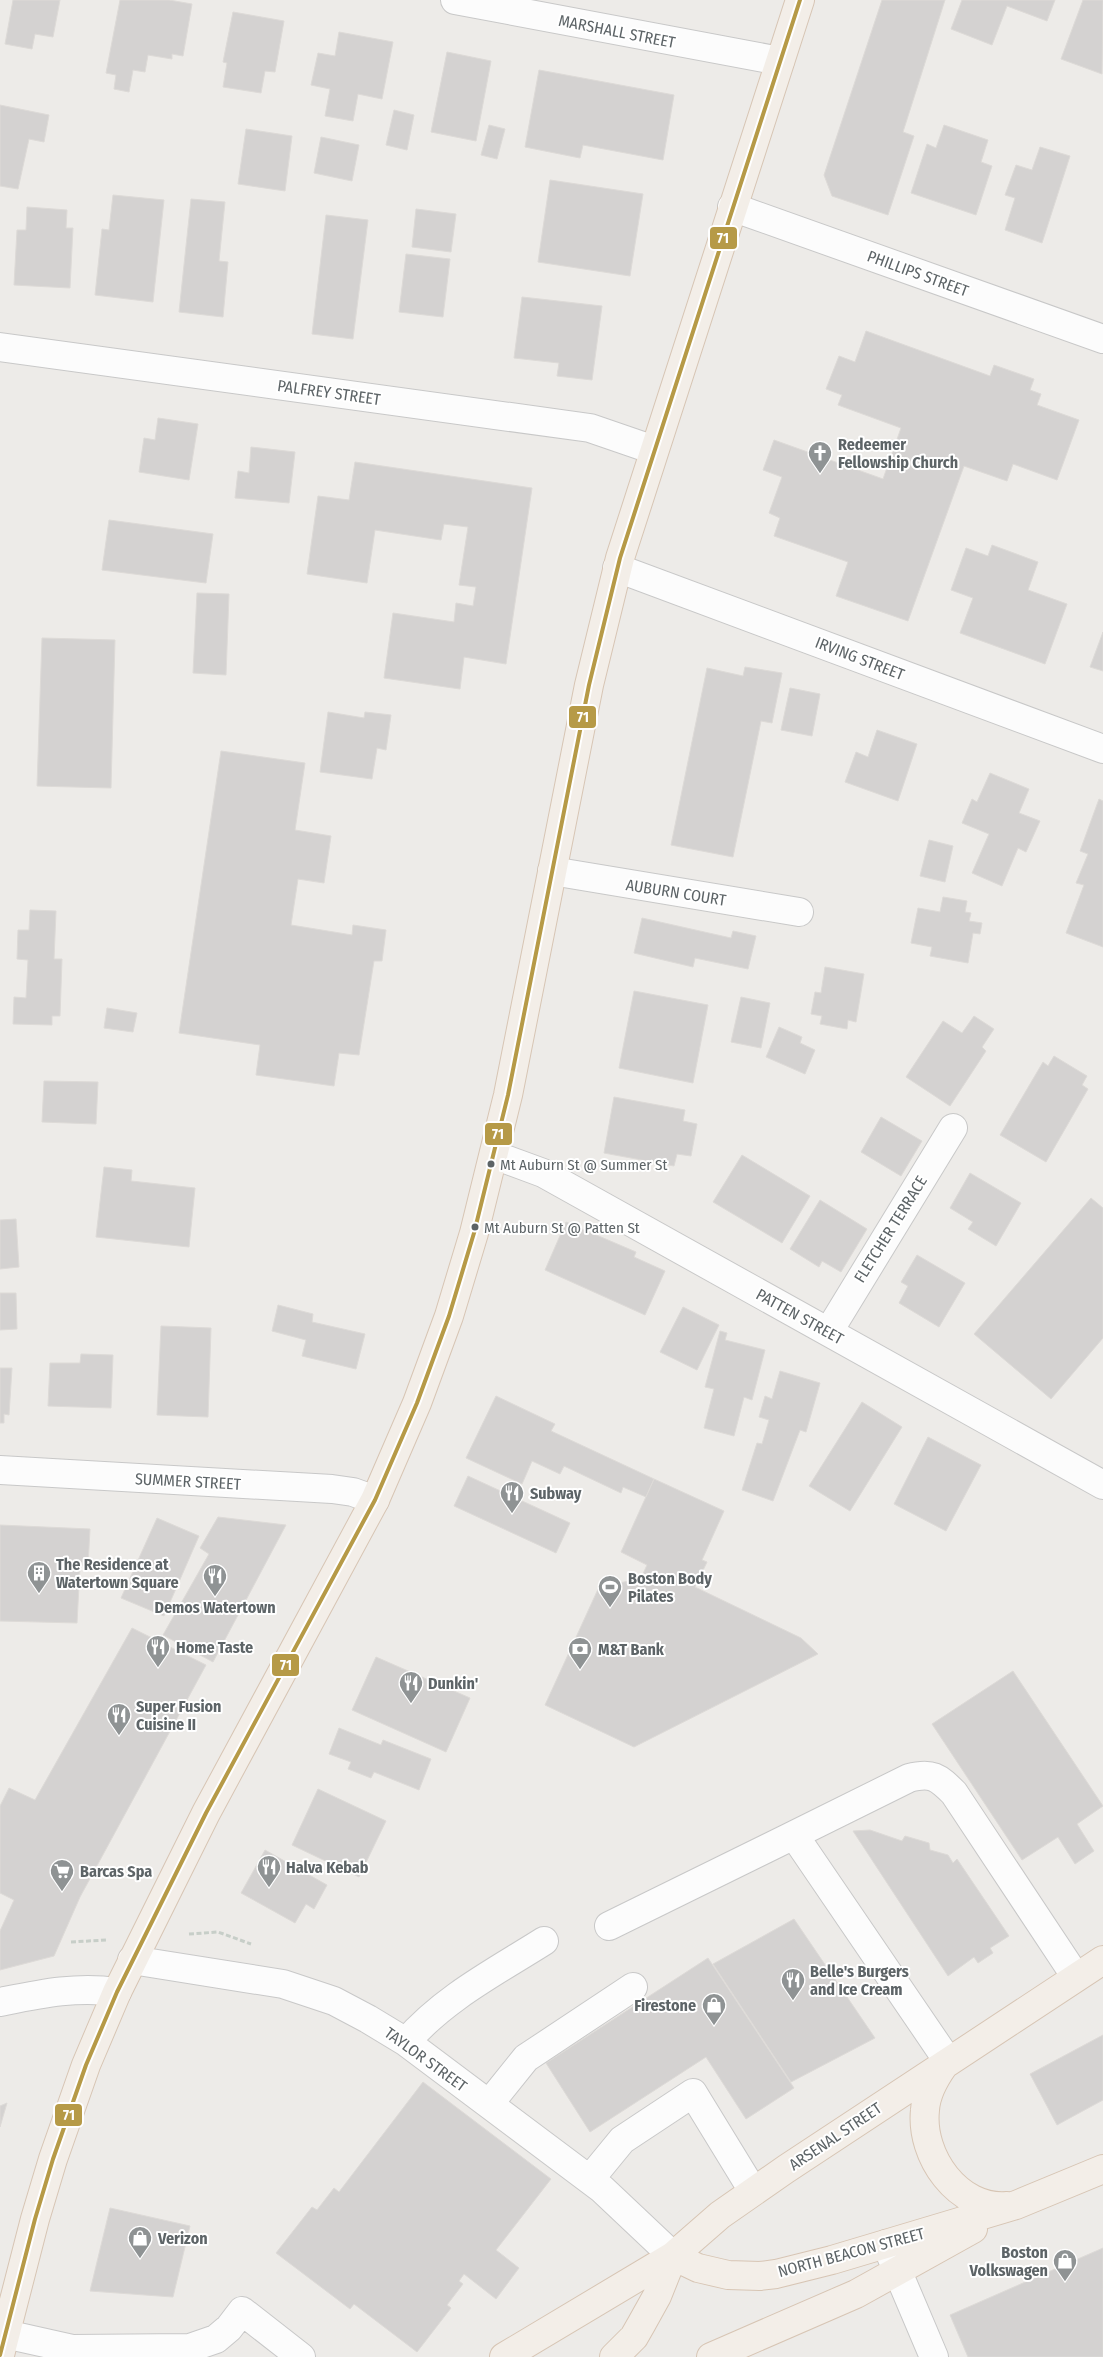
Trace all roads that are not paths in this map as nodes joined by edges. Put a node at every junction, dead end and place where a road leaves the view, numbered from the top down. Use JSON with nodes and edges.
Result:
{"nodes":[{"id":1,"x":455,"y":0,"type":"edge"},
{"id":2,"x":800,"y":0,"type":"edge"},
{"id":3,"x":780,"y":62,"type":"junction"},
{"id":4,"x":732,"y":207,"type":"junction"},
{"id":5,"x":1103,"y":339,"type":"edge"},
{"id":6,"x":0,"y":347,"type":"edge"},
{"id":7,"x":654,"y":450,"type":"junction"},
{"id":8,"x":617,"y":568,"type":"junction"},
{"id":9,"x":1103,"y":749,"type":"edge"},
{"id":10,"x":552,"y":871,"type":"junction"},
{"id":11,"x":799,"y":912,"type":"dead end"},
{"id":12,"x":953,"y":1128,"type":"dead end"},
{"id":13,"x":494,"y":1155,"type":"junction"},
{"id":14,"x":828,"y":1331,"type":"junction"},
{"id":15,"x":0,"y":1470,"type":"edge"},
{"id":16,"x":1103,"y":1485,"type":"edge"},
{"id":17,"x":375,"y":1500,"type":"junction"},
{"id":18,"x":794,"y":1835,"type":"junction"},
{"id":19,"x":609,"y":1926,"type":"dead end"},
{"id":20,"x":544,"y":1942,"type":"dead end"},
{"id":21,"x":132,"y":1960,"type":"junction"},
{"id":22,"x":1103,"y":1960,"type":"edge"},
{"id":23,"x":1076,"y":1977,"type":"junction"},
{"id":24,"x":632,"y":1987,"type":"dead end"},
{"id":25,"x":117,"y":1992,"type":"junction"},
{"id":26,"x":0,"y":2002,"type":"edge"},
{"id":27,"x":406,"y":2042,"type":"junction"},
{"id":28,"x":948,"y":2061,"type":"junction"},
{"id":29,"x":489,"y":2104,"type":"junction"},
{"id":30,"x":1103,"y":2169,"type":"edge"},
{"id":31,"x":590,"y":2179,"type":"junction"},
{"id":32,"x":753,"y":2191,"type":"junction"},
{"id":33,"x":1016,"y":2205,"type":"junction"},
{"id":34,"x":886,"y":2244,"type":"junction"},
{"id":35,"x":672,"y":2256,"type":"junction"},
{"id":36,"x":898,"y":2272,"type":"junction"},
{"id":37,"x":2,"y":2345,"type":"edge"},
{"id":38,"x":726,"y":2354,"type":"edge"},
{"id":39,"x":301,"y":2357,"type":"edge"},
{"id":40,"x":504,"y":2357,"type":"edge"},
{"id":41,"x":614,"y":2357,"type":"edge"},
{"id":42,"x":934,"y":2357,"type":"edge"}],
"edges":[{"from":1,"to":3,"type":"street","name":"MARSHALL STREET"},
{"from":2,"to":3,"type":"main road"},
{"from":3,"to":4,"type":"main road"},
{"from":4,"to":5,"type":"street","name":"PHILLIPS STREET"},
{"from":4,"to":7,"type":"main road"},
{"from":6,"to":7,"type":"street","name":"PALFREY STREET"},
{"from":7,"to":8,"type":"main road"},
{"from":8,"to":9,"type":"street","name":"IRVING STREET"},
{"from":8,"to":10,"type":"main road"},
{"from":10,"to":11,"type":"street","name":"AUBURN COURT"},
{"from":10,"to":13,"type":"main road"},
{"from":12,"to":14,"type":"street","name":"FLETCHER TERRACE"},
{"from":13,"to":14,"type":"street","name":"PATTEN STREET"},
{"from":13,"to":17,"type":"main road"},
{"from":14,"to":16,"type":"street","name":"PATTEN STREET"},
{"from":15,"to":17,"type":"street","name":"SUMMER STREET"},
{"from":17,"to":21,"type":"main road"},
{"from":18,"to":19,"type":"street"},
{"from":18,"to":23,"type":"street"},
{"from":18,"to":28,"type":"street"},
{"from":20,"to":27,"type":"street"},
{"from":21,"to":25,"type":"main road"},
{"from":21,"to":27,"type":"street","name":"TAYLOR STREET"},
{"from":22,"to":23,"type":"main road","name":"ARSENAL STREET"},
{"from":23,"to":28,"type":"main road","name":"ARSENAL STREET"},
{"from":24,"to":29,"type":"street"},
{"from":25,"to":26,"type":"street"},
{"from":25,"to":37,"type":"main road"},
{"from":27,"to":29,"type":"street","name":"TAYLOR STREET"},
{"from":28,"to":32,"type":"main road","name":"ARSENAL STREET"},
{"from":28,"to":33,"type":"main road"},
{"from":29,"to":31,"type":"street","name":"TAYLOR STREET"},
{"from":30,"to":33,"type":"main road","name":"NORTH BEACON STREET"},
{"from":31,"to":32,"type":"street"},
{"from":31,"to":35,"type":"street","name":"TAYLOR STREET"},
{"from":32,"to":35,"type":"main road","name":"ARSENAL STREET"},
{"from":33,"to":34,"type":"main road","name":"NORTH BEACON STREET"},
{"from":33,"to":36,"type":"main road","name":"NORTH BEACON STREET"},
{"from":34,"to":35,"type":"main road","name":"NORTH BEACON STREET"},
{"from":34,"to":36,"type":"street"},
{"from":35,"to":40,"type":"main road"},
{"from":35,"to":41,"type":"main road","name":"ARSENAL STREET"},
{"from":36,"to":38,"type":"main road","name":"NORTH BEACON STREET"},
{"from":36,"to":42,"type":"street"},
{"from":37,"to":39,"type":"street"}]}
